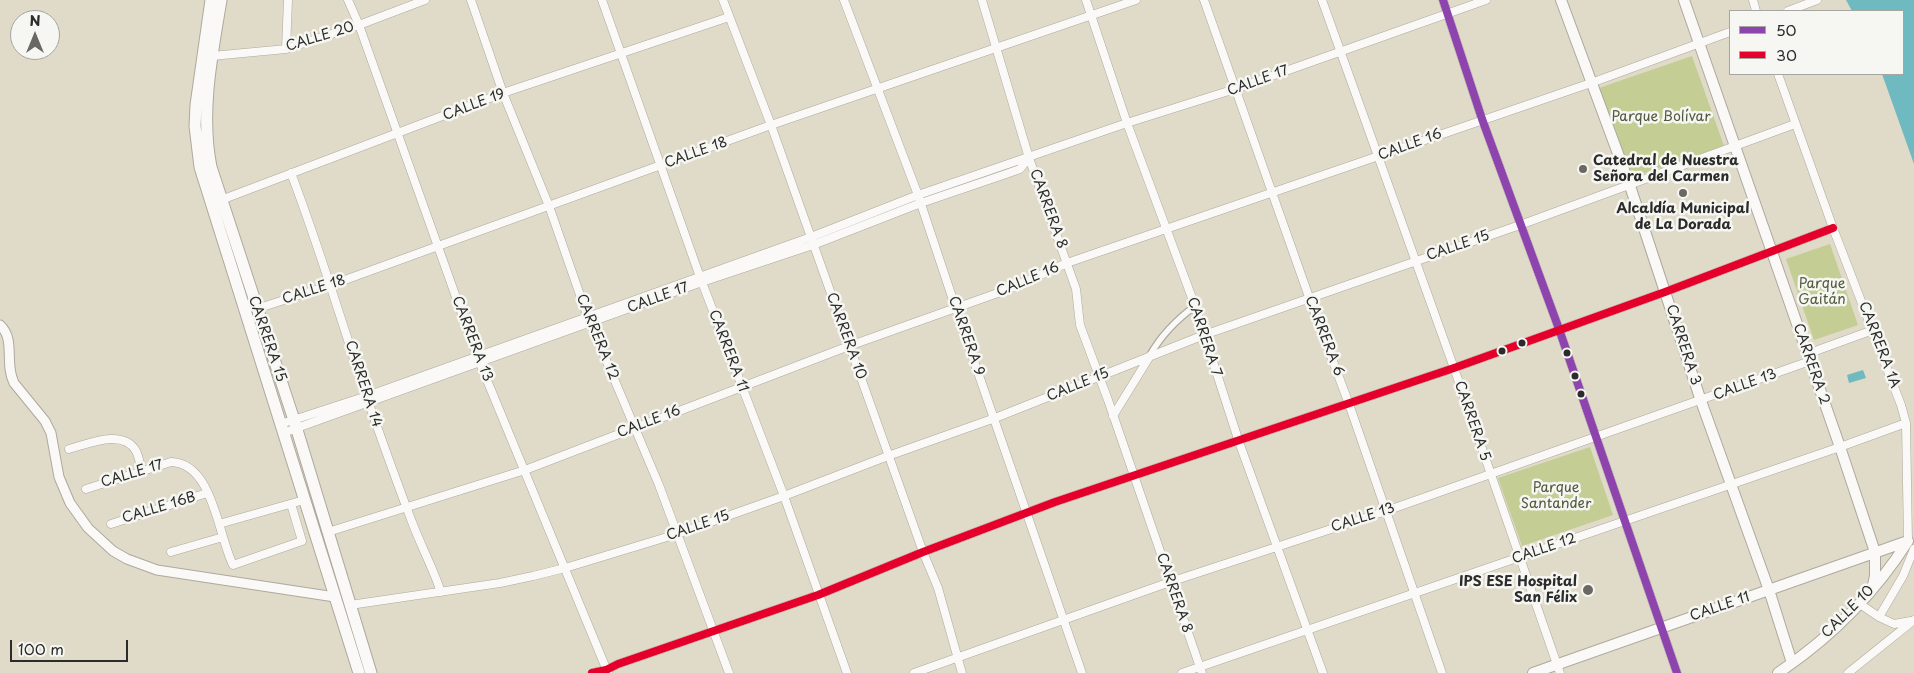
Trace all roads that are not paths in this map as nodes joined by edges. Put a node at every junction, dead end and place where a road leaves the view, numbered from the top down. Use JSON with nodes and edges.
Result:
{"nodes":[{"id":1,"x":211,"y":0,"type":"edge"},
{"id":2,"x":221,"y":0,"type":"edge"},
{"id":3,"x":288,"y":0,"type":"edge"},
{"id":4,"x":348,"y":0,"type":"edge"},
{"id":5,"x":424,"y":0,"type":"edge"},
{"id":6,"x":471,"y":0,"type":"edge"},
{"id":7,"x":602,"y":0,"type":"edge"},
{"id":8,"x":723,"y":0,"type":"edge"},
{"id":9,"x":844,"y":0,"type":"edge"},
{"id":10,"x":982,"y":0,"type":"edge"},
{"id":11,"x":1086,"y":0,"type":"edge"},
{"id":12,"x":1136,"y":0,"type":"edge"},
{"id":13,"x":1204,"y":0,"type":"edge"},
{"id":14,"x":1322,"y":0,"type":"edge"},
{"id":15,"x":1443,"y":0,"type":"edge"},
{"id":16,"x":1486,"y":0,"type":"edge"},
{"id":17,"x":1561,"y":0,"type":"edge"},
{"id":18,"x":1684,"y":0,"type":"edge"},
{"id":19,"x":1817,"y":0,"type":"edge"},
{"id":20,"x":1804,"y":2,"type":"edge"},
{"id":21,"x":1790,"y":10,"type":"edge"},
{"id":22,"x":1448,"y":13,"type":"junction"},
{"id":23,"x":729,"y":17,"type":"junction"},
{"id":24,"x":1091,"y":17,"type":"junction"},
{"id":25,"x":359,"y":25,"type":"junction"},
{"id":26,"x":1729,"y":32,"type":"edge"},
{"id":27,"x":1698,"y":43,"type":"junction"},
{"id":28,"x":996,"y":48,"type":"junction"},
{"id":29,"x":286,"y":49,"type":"junction"},
{"id":30,"x":1340,"y":51,"type":"junction"},
{"id":31,"x":621,"y":53,"type":"junction"},
{"id":32,"x":212,"y":56,"type":"junction"},
{"id":33,"x":1778,"y":75,"type":"edge"},
{"id":34,"x":1591,"y":83,"type":"junction"},
{"id":35,"x":879,"y":88,"type":"junction"},
{"id":36,"x":1235,"y":90,"type":"junction"},
{"id":37,"x":503,"y":93,"type":"junction"},
{"id":38,"x":1482,"y":119,"type":"junction"},
{"id":39,"x":1127,"y":123,"type":"junction"},
{"id":40,"x":1795,"y":124,"type":"junction"},
{"id":41,"x":771,"y":125,"type":"junction"},
{"id":42,"x":398,"y":134,"type":"junction"},
{"id":43,"x":1735,"y":145,"type":"junction"},
{"id":44,"x":1378,"y":157,"type":"junction"},
{"id":45,"x":1029,"y":158,"type":"junction"},
{"id":46,"x":660,"y":165,"type":"junction"},
{"id":47,"x":291,"y":173,"type":"junction"},
{"id":48,"x":1630,"y":186,"type":"junction"},
{"id":49,"x":1272,"y":191,"type":"junction"},
{"id":50,"x":920,"y":199,"type":"junction"},
{"id":51,"x":221,"y":200,"type":"junction"},
{"id":52,"x":548,"y":206,"type":"junction"},
{"id":53,"x":1520,"y":225,"type":"junction"},
{"id":54,"x":1833,"y":228,"type":"junction"},
{"id":55,"x":1166,"y":229,"type":"junction"},
{"id":56,"x":812,"y":241,"type":"junction"},
{"id":57,"x":438,"y":246,"type":"junction"},
{"id":58,"x":1771,"y":250,"type":"junction"},
{"id":59,"x":1415,"y":261,"type":"junction"},
{"id":60,"x":1067,"y":263,"type":"junction"},
{"id":61,"x":701,"y":280,"type":"junction"},
{"id":62,"x":331,"y":285,"type":"junction"},
{"id":63,"x":1665,"y":292,"type":"junction"},
{"id":64,"x":1309,"y":297,"type":"junction"},
{"id":65,"x":1195,"y":306,"type":"junction"},
{"id":66,"x":956,"y":308,"type":"junction"},
{"id":67,"x":256,"y":309,"type":"junction"},
{"id":68,"x":589,"y":319,"type":"junction"},
{"id":69,"x":0,"y":324,"type":"edge"},
{"id":70,"x":1559,"y":329,"type":"junction"},
{"id":71,"x":1873,"y":330,"type":"junction"},
{"id":72,"x":1204,"y":335,"type":"junction"},
{"id":73,"x":849,"y":346,"type":"junction"},
{"id":74,"x":1150,"y":355,"type":"junction"},
{"id":75,"x":1809,"y":358,"type":"junction"},
{"id":76,"x":479,"y":359,"type":"junction"},
{"id":77,"x":1454,"y":368,"type":"junction"},
{"id":78,"x":1098,"y":378,"type":"junction"},
{"id":79,"x":742,"y":388,"type":"junction"},
{"id":80,"x":368,"y":399,"type":"junction"},
{"id":81,"x":1701,"y":400,"type":"junction"},
{"id":82,"x":1350,"y":404,"type":"junction"},
{"id":83,"x":1113,"y":416,"type":"junction"},
{"id":84,"x":995,"y":418,"type":"junction"},
{"id":85,"x":1906,"y":423,"type":"junction"},
{"id":86,"x":295,"y":424,"type":"junction"},
{"id":87,"x":282,"y":428,"type":"junction"},
{"id":88,"x":634,"y":428,"type":"junction"},
{"id":89,"x":1596,"y":438,"type":"junction"},
{"id":90,"x":1239,"y":442,"type":"junction"},
{"id":91,"x":1840,"y":447,"type":"junction"},
{"id":92,"x":69,"y":449,"type":"dead end"},
{"id":93,"x":888,"y":456,"type":"junction"},
{"id":94,"x":142,"y":470,"type":"junction"},
{"id":95,"x":525,"y":470,"type":"junction"},
{"id":96,"x":1490,"y":474,"type":"junction"},
{"id":97,"x":1134,"y":477,"type":"junction"},
{"id":98,"x":1732,"y":484,"type":"junction"},
{"id":99,"x":86,"y":489,"type":"dead end"},
{"id":100,"x":208,"y":493,"type":"junction"},
{"id":101,"x":784,"y":496,"type":"junction"},
{"id":102,"x":304,"y":500,"type":"junction"},
{"id":103,"x":291,"y":504,"type":"junction"},
{"id":104,"x":406,"y":508,"type":"junction"},
{"id":105,"x":1386,"y":511,"type":"junction"},
{"id":106,"x":1028,"y":512,"type":"junction"},
{"id":107,"x":1624,"y":522,"type":"junction"},
{"id":108,"x":111,"y":524,"type":"dead end"},
{"id":109,"x":219,"y":524,"type":"junction"},
{"id":110,"x":328,"y":532,"type":"junction"},
{"id":111,"x":677,"y":534,"type":"junction"},
{"id":112,"x":223,"y":536,"type":"junction"},
{"id":113,"x":1911,"y":545,"type":"edge"},
{"id":114,"x":1276,"y":546,"type":"junction"},
{"id":115,"x":171,"y":552,"type":"dead end"},
{"id":116,"x":923,"y":552,"type":"junction"},
{"id":117,"x":1875,"y":552,"type":"junction"},
{"id":118,"x":1520,"y":558,"type":"junction"},
{"id":119,"x":565,"y":568,"type":"junction"},
{"id":120,"x":1170,"y":582,"type":"junction"},
{"id":121,"x":1769,"y":590,"type":"junction"},
{"id":122,"x":1872,"y":590,"type":"junction"},
{"id":123,"x":440,"y":592,"type":"junction"},
{"id":124,"x":1414,"y":594,"type":"junction"},
{"id":125,"x":818,"y":595,"type":"junction"},
{"id":126,"x":335,"y":597,"type":"junction"},
{"id":127,"x":1860,"y":604,"type":"junction"},
{"id":128,"x":350,"y":605,"type":"junction"},
{"id":129,"x":1879,"y":617,"type":"junction"},
{"id":130,"x":1913,"y":620,"type":"edge"},
{"id":131,"x":1065,"y":621,"type":"junction"},
{"id":132,"x":1661,"y":628,"type":"junction"},
{"id":133,"x":714,"y":630,"type":"junction"},
{"id":134,"x":1308,"y":631,"type":"junction"},
{"id":135,"x":957,"y":658,"type":"junction"},
{"id":136,"x":1792,"y":663,"type":"junction"},
{"id":137,"x":1559,"y":669,"type":"edge"},
{"id":138,"x":1200,"y":670,"type":"edge"},
{"id":139,"x":607,"y":671,"type":"edge"},
{"id":140,"x":358,"y":673,"type":"edge"},
{"id":141,"x":371,"y":673,"type":"edge"},
{"id":142,"x":592,"y":673,"type":"edge"},
{"id":143,"x":729,"y":673,"type":"edge"},
{"id":144,"x":847,"y":673,"type":"edge"},
{"id":145,"x":914,"y":673,"type":"edge"},
{"id":146,"x":962,"y":673,"type":"edge"},
{"id":147,"x":1082,"y":673,"type":"edge"},
{"id":148,"x":1182,"y":673,"type":"edge"},
{"id":149,"x":1323,"y":673,"type":"edge"},
{"id":150,"x":1442,"y":673,"type":"edge"},
{"id":151,"x":1533,"y":673,"type":"edge"},
{"id":152,"x":1678,"y":673,"type":"edge"},
{"id":153,"x":1778,"y":673,"type":"edge"},
{"id":154,"x":1848,"y":673,"type":"edge"}],
"edges":[{"from":1,"to":87,"type":"main road","name":"CARRERA 15"},
{"from":2,"to":32,"type":"main road","name":"CARRERA 15"},
{"from":3,"to":29,"type":"street"},
{"from":4,"to":25,"type":"street","name":"CARRERA 13"},
{"from":5,"to":25,"type":"street","name":"CALLE 20"},
{"from":6,"to":37,"type":"street","name":"CARRERA 12"},
{"from":7,"to":31,"type":"street","name":"CARRERA 11"},
{"from":8,"to":23,"type":"street","name":"CARRERA 10"},
{"from":9,"to":35,"type":"street","name":"CARRERA 9"},
{"from":10,"to":28,"type":"street","name":"CARRERA 8"},
{"from":11,"to":24,"type":"street","name":"CARRERA 7"},
{"from":12,"to":24,"type":"street","name":"CALLE 18"},
{"from":13,"to":36,"type":"street","name":"CARRERA 6"},
{"from":14,"to":30,"type":"street","name":"CARRERA 5"},
{"from":15,"to":22,"type":"street"},
{"from":16,"to":22,"type":"street","name":"CALLE 17"},
{"from":17,"to":34,"type":"main road","name":"CARRERA 3"},
{"from":18,"to":27,"type":"main road","name":"CARRERA 2"},
{"from":19,"to":20,"type":"street"},
{"from":20,"to":21,"type":"street"},
{"from":22,"to":30,"type":"street","name":"CALLE 17"},
{"from":22,"to":38,"type":"street"},
{"from":23,"to":31,"type":"street","name":"CALLE 19"},
{"from":23,"to":41,"type":"street","name":"CARRERA 10"},
{"from":24,"to":28,"type":"street","name":"CALLE 18"},
{"from":24,"to":39,"type":"street","name":"CARRERA 7"},
{"from":25,"to":29,"type":"street","name":"CALLE 20"},
{"from":25,"to":42,"type":"street","name":"CARRERA 13"},
{"from":26,"to":27,"type":"street","name":"CALLE 16"},
{"from":27,"to":34,"type":"street","name":"CALLE 16"},
{"from":27,"to":43,"type":"main road","name":"CARRERA 2"},
{"from":28,"to":35,"type":"street","name":"CALLE 18"},
{"from":28,"to":45,"type":"street","name":"CARRERA 8"},
{"from":29,"to":32,"type":"street","name":"CALLE 20"},
{"from":30,"to":36,"type":"street","name":"CALLE 17"},
{"from":30,"to":44,"type":"street","name":"CARRERA 5"},
{"from":31,"to":37,"type":"street","name":"CALLE 19"},
{"from":31,"to":46,"type":"street","name":"CARRERA 11"},
{"from":32,"to":51,"type":"main road","name":"CARRERA 15"},
{"from":33,"to":40,"type":"street","name":"CARRERA 1A"},
{"from":34,"to":38,"type":"street","name":"CALLE 16"},
{"from":34,"to":48,"type":"main road","name":"CARRERA 3"},
{"from":35,"to":41,"type":"street","name":"CALLE 18"},
{"from":35,"to":50,"type":"street","name":"CARRERA 9"},
{"from":36,"to":39,"type":"street","name":"CALLE 17"},
{"from":36,"to":49,"type":"street","name":"CARRERA 6"},
{"from":37,"to":42,"type":"street","name":"CALLE 19"},
{"from":37,"to":52,"type":"street","name":"CARRERA 12"},
{"from":38,"to":44,"type":"street","name":"CALLE 16"},
{"from":38,"to":53,"type":"street"},
{"from":39,"to":45,"type":"street","name":"CALLE 17"},
{"from":39,"to":55,"type":"street","name":"CARRERA 7"},
{"from":40,"to":43,"type":"street","name":"CALLE 15"},
{"from":40,"to":54,"type":"street","name":"CARRERA 1A"},
{"from":41,"to":46,"type":"street","name":"CALLE 18"},
{"from":41,"to":56,"type":"street","name":"CARRERA 10"},
{"from":42,"to":47,"type":"street","name":"CALLE 19"},
{"from":42,"to":57,"type":"street","name":"CARRERA 13"},
{"from":43,"to":48,"type":"street","name":"CALLE 15"},
{"from":43,"to":58,"type":"main road","name":"CARRERA 2"},
{"from":44,"to":49,"type":"street","name":"CALLE 16"},
{"from":44,"to":59,"type":"street","name":"CARRERA 5"},
{"from":45,"to":50,"type":"street","name":"CALLE 17"},
{"from":45,"to":60,"type":"street","name":"CARRERA 8"},
{"from":46,"to":52,"type":"street","name":"CALLE 18"},
{"from":46,"to":61,"type":"street","name":"CARRERA 11"},
{"from":47,"to":51,"type":"street","name":"CALLE 19"},
{"from":47,"to":62,"type":"street","name":"CARRERA 14"},
{"from":48,"to":53,"type":"street","name":"CALLE 15"},
{"from":48,"to":63,"type":"main road","name":"CARRERA 3"},
{"from":49,"to":55,"type":"street","name":"CALLE 16"},
{"from":49,"to":64,"type":"street","name":"CARRERA 6"},
{"from":50,"to":56,"type":"street","name":"CALLE 17"},
{"from":50,"to":66,"type":"street","name":"CARRERA 9"},
{"from":51,"to":67,"type":"main road","name":"CARRERA 15"},
{"from":52,"to":57,"type":"street","name":"CALLE 18"},
{"from":52,"to":68,"type":"street","name":"CARRERA 12"},
{"from":53,"to":59,"type":"street","name":"CALLE 15"},
{"from":53,"to":70,"type":"street"},
{"from":54,"to":58,"type":"street"},
{"from":54,"to":71,"type":"street","name":"CARRERA 1A"},
{"from":55,"to":60,"type":"street","name":"CALLE 16"},
{"from":55,"to":65,"type":"street","name":"CARRERA 7"},
{"from":56,"to":61,"type":"street","name":"CALLE 17"},
{"from":56,"to":73,"type":"street","name":"CARRERA 10"},
{"from":57,"to":62,"type":"street","name":"CALLE 18"},
{"from":57,"to":76,"type":"street","name":"CARRERA 13"},
{"from":58,"to":63,"type":"street"},
{"from":58,"to":75,"type":"main road","name":"CARRERA 2"},
{"from":59,"to":64,"type":"street","name":"CALLE 15"},
{"from":59,"to":77,"type":"street","name":"CARRERA 5"},
{"from":60,"to":66,"type":"street","name":"CALLE 16"},
{"from":60,"to":78,"type":"street","name":"CARRERA 8"},
{"from":61,"to":68,"type":"street","name":"CALLE 17"},
{"from":61,"to":79,"type":"street","name":"CARRERA 11"},
{"from":62,"to":67,"type":"street","name":"CALLE 18"},
{"from":62,"to":80,"type":"street","name":"CARRERA 14"},
{"from":63,"to":70,"type":"street"},
{"from":63,"to":81,"type":"main road","name":"CARRERA 3"},
{"from":64,"to":72,"type":"street","name":"CALLE 15"},
{"from":64,"to":82,"type":"street","name":"CARRERA 6"},
{"from":65,"to":72,"type":"street","name":"CARRERA 7"},
{"from":65,"to":74,"type":"street"},
{"from":66,"to":73,"type":"street","name":"CALLE 16"},
{"from":66,"to":84,"type":"street","name":"CARRERA 9"},
{"from":67,"to":86,"type":"main road","name":"CARRERA 15"},
{"from":68,"to":76,"type":"street","name":"CALLE 17"},
{"from":68,"to":88,"type":"street","name":"CARRERA 12"},
{"from":69,"to":126,"type":"street"},
{"from":70,"to":77,"type":"street"},
{"from":70,"to":89,"type":"street"},
{"from":71,"to":75,"type":"street","name":"CALLE 13"},
{"from":71,"to":85,"type":"street","name":"CARRERA 1A"},
{"from":72,"to":74,"type":"street","name":"CALLE 15"},
{"from":72,"to":90,"type":"street","name":"CARRERA 7"},
{"from":73,"to":79,"type":"street","name":"CALLE 16"},
{"from":73,"to":93,"type":"street","name":"CARRERA 10"},
{"from":74,"to":78,"type":"street","name":"CALLE 15"},
{"from":74,"to":83,"type":"street"},
{"from":75,"to":81,"type":"street","name":"CALLE 13"},
{"from":75,"to":91,"type":"main road","name":"CARRERA 2"},
{"from":76,"to":80,"type":"street","name":"CALLE 17"},
{"from":76,"to":95,"type":"street","name":"CARRERA 13"},
{"from":77,"to":82,"type":"street"},
{"from":77,"to":96,"type":"street","name":"CARRERA 5"},
{"from":78,"to":83,"type":"street","name":"CARRERA 8"},
{"from":78,"to":84,"type":"street","name":"CALLE 15"},
{"from":79,"to":88,"type":"street","name":"CALLE 16"},
{"from":79,"to":101,"type":"street","name":"CARRERA 11"},
{"from":80,"to":86,"type":"street","name":"CALLE 17"},
{"from":80,"to":104,"type":"street","name":"CARRERA 14"},
{"from":81,"to":89,"type":"street","name":"CALLE 13"},
{"from":81,"to":98,"type":"main road","name":"CARRERA 3"},
{"from":82,"to":90,"type":"street"},
{"from":82,"to":105,"type":"street","name":"CARRERA 6"},
{"from":83,"to":97,"type":"street","name":"CARRERA 8"},
{"from":84,"to":93,"type":"street","name":"CALLE 15"},
{"from":84,"to":106,"type":"street","name":"CARRERA 9"},
{"from":85,"to":91,"type":"street","name":"CALLE 12"},
{"from":85,"to":113,"type":"street","name":"CARRERA 1A"},
{"from":86,"to":87,"type":"street","name":"CALLE 17"},
{"from":86,"to":110,"type":"main road","name":"CARRERA 15"},
{"from":87,"to":102,"type":"main road","name":"CARRERA 15"},
{"from":88,"to":95,"type":"street","name":"CALLE 16"},
{"from":88,"to":111,"type":"street","name":"CARRERA 12"},
{"from":89,"to":96,"type":"street","name":"CALLE 13"},
{"from":89,"to":107,"type":"street"},
{"from":90,"to":97,"type":"street"},
{"from":90,"to":114,"type":"street","name":"CARRERA 7"},
{"from":91,"to":98,"type":"street","name":"CALLE 12"},
{"from":91,"to":117,"type":"main road","name":"CARRERA 2"},
{"from":92,"to":94,"type":"street"},
{"from":93,"to":101,"type":"street","name":"CALLE 15"},
{"from":93,"to":116,"type":"street","name":"CARRERA 10"},
{"from":94,"to":99,"type":"street","name":"CALLE 17"},
{"from":94,"to":100,"type":"street","name":"CALLE 17"},
{"from":95,"to":104,"type":"street","name":"CALLE 16"},
{"from":95,"to":119,"type":"street","name":"CARRERA 13"},
{"from":96,"to":105,"type":"street","name":"CALLE 13"},
{"from":96,"to":118,"type":"street","name":"CARRERA 5"},
{"from":97,"to":106,"type":"street"},
{"from":97,"to":120,"type":"street","name":"CARRERA 8"},
{"from":98,"to":107,"type":"street","name":"CALLE 12"},
{"from":98,"to":121,"type":"main road","name":"CARRERA 3"},
{"from":100,"to":108,"type":"street","name":"CALLE 16B"},
{"from":100,"to":109,"type":"street"},
{"from":101,"to":111,"type":"street","name":"CALLE 15"},
{"from":101,"to":125,"type":"street","name":"CARRERA 11"},
{"from":102,"to":103,"type":"street"},
{"from":102,"to":126,"type":"main road","name":"CARRERA 15"},
{"from":103,"to":109,"type":"street"},
{"from":103,"to":112,"type":"street"},
{"from":104,"to":110,"type":"street","name":"CALLE 16"},
{"from":104,"to":123,"type":"street","name":"CARRERA 14"},
{"from":105,"to":114,"type":"street","name":"CALLE 13"},
{"from":105,"to":124,"type":"street","name":"CARRERA 6"},
{"from":106,"to":116,"type":"street"},
{"from":106,"to":131,"type":"street","name":"CARRERA 9"},
{"from":107,"to":118,"type":"street","name":"CALLE 12"},
{"from":107,"to":132,"type":"street"},
{"from":109,"to":112,"type":"street"},
{"from":110,"to":128,"type":"main road","name":"CARRERA 15"},
{"from":111,"to":119,"type":"street","name":"CALLE 15"},
{"from":111,"to":133,"type":"street","name":"CARRERA 12"},
{"from":112,"to":115,"type":"street"},
{"from":113,"to":117,"type":"main road","name":"CALLE 11"},
{"from":113,"to":122,"type":"main road","name":"CALLE 10"},
{"from":113,"to":129,"type":"street"},
{"from":114,"to":120,"type":"street","name":"CALLE 13"},
{"from":114,"to":134,"type":"street","name":"CARRERA 7"},
{"from":116,"to":125,"type":"street"},
{"from":116,"to":135,"type":"street","name":"CARRERA 10"},
{"from":117,"to":121,"type":"main road","name":"CALLE 11"},
{"from":117,"to":122,"type":"main road","name":"CARRERA 2"},
{"from":118,"to":124,"type":"street","name":"CALLE 12"},
{"from":118,"to":137,"type":"street","name":"CARRERA 5"},
{"from":119,"to":123,"type":"street","name":"CALLE 15"},
{"from":119,"to":139,"type":"street","name":"CARRERA 13"},
{"from":120,"to":131,"type":"street","name":"CALLE 13"},
{"from":120,"to":138,"type":"street","name":"CARRERA 8"},
{"from":121,"to":132,"type":"main road","name":"CALLE 11"},
{"from":121,"to":136,"type":"main road","name":"CARRERA 3"},
{"from":122,"to":127,"type":"main road","name":"CALLE 10"},
{"from":123,"to":128,"type":"street","name":"CALLE 15"},
{"from":124,"to":134,"type":"street","name":"CALLE 12"},
{"from":124,"to":150,"type":"street","name":"CARRERA 6"},
{"from":125,"to":133,"type":"street"},
{"from":125,"to":144,"type":"street","name":"CARRERA 11"},
{"from":126,"to":140,"type":"main road","name":"CARRERA 15"},
{"from":127,"to":129,"type":"street"},
{"from":127,"to":136,"type":"main road","name":"CALLE 10"},
{"from":128,"to":141,"type":"main road","name":"CARRERA 15"},
{"from":129,"to":130,"type":"street"},
{"from":130,"to":154,"type":"street"},
{"from":131,"to":135,"type":"street","name":"CALLE 13"},
{"from":131,"to":147,"type":"street","name":"CARRERA 9"},
{"from":132,"to":137,"type":"main road","name":"CALLE 11"},
{"from":132,"to":152,"type":"street"},
{"from":133,"to":139,"type":"street"},
{"from":133,"to":143,"type":"street","name":"CARRERA 12"},
{"from":134,"to":138,"type":"street","name":"CALLE 12"},
{"from":134,"to":149,"type":"street","name":"CARRERA 7"},
{"from":135,"to":145,"type":"street","name":"CALLE 13"},
{"from":135,"to":146,"type":"street","name":"CARRERA 10"},
{"from":136,"to":153,"type":"main road","name":"CALLE 10"},
{"from":137,"to":151,"type":"main road","name":"CALLE 11"},
{"from":138,"to":148,"type":"street","name":"CALLE 12"},
{"from":139,"to":142,"type":"street"}]}
